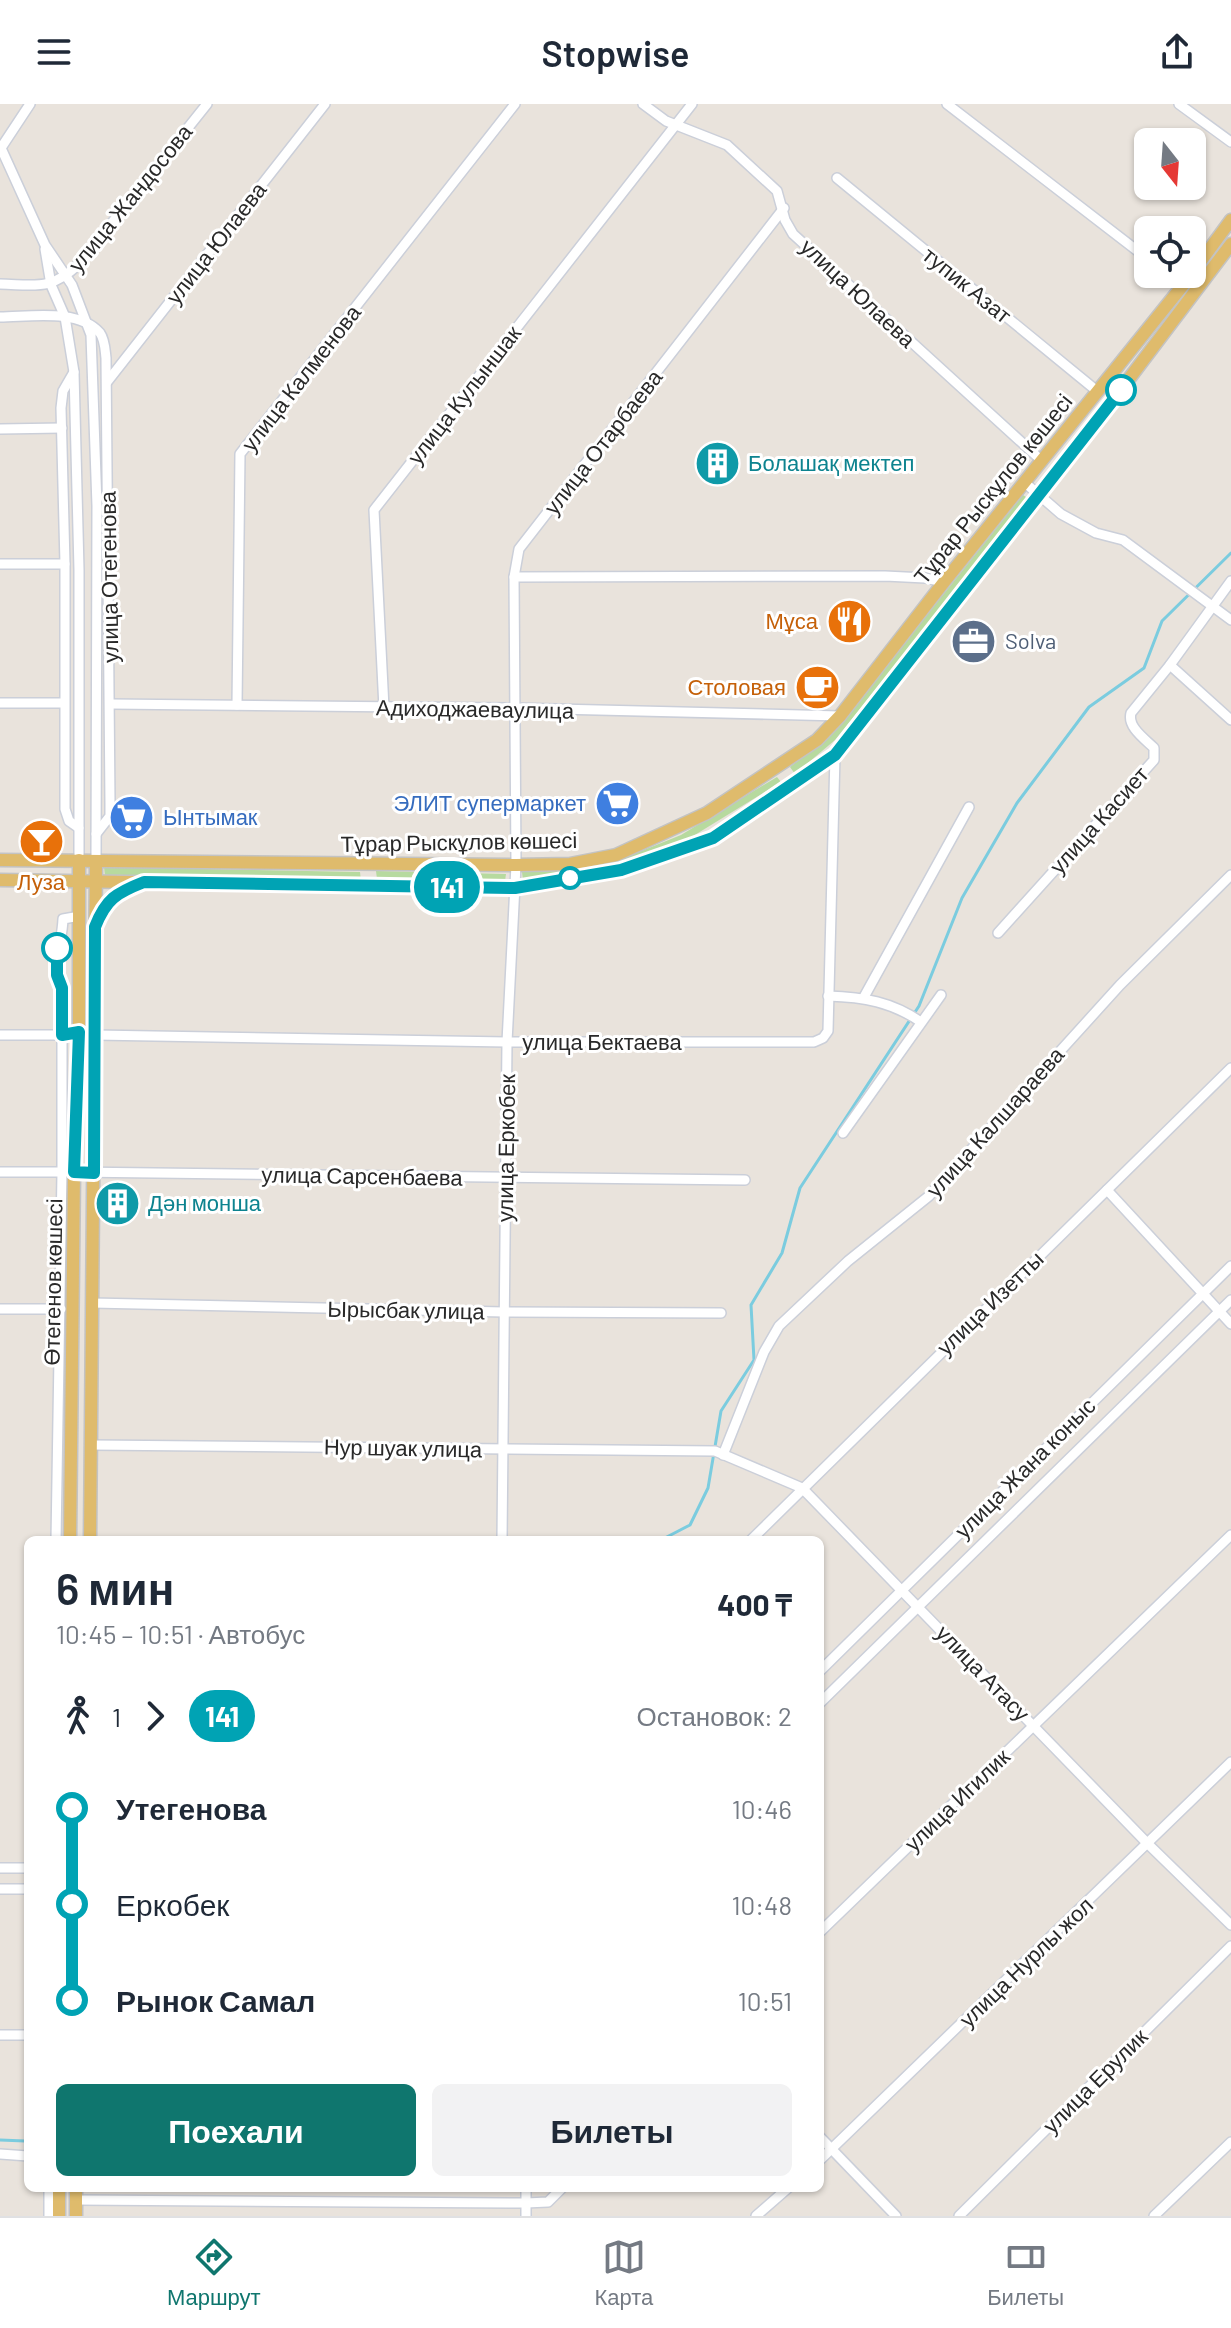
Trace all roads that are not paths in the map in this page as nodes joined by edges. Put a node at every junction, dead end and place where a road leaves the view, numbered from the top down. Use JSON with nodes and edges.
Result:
{"nodes":[{"id":1,"x":30,"y":104,"type":"edge"},
{"id":2,"x":207,"y":104,"type":"edge"},
{"id":3,"x":325,"y":104,"type":"edge"},
{"id":4,"x":515,"y":104,"type":"edge"},
{"id":5,"x":643,"y":104,"type":"edge"},
{"id":6,"x":692,"y":104,"type":"edge"},
{"id":7,"x":947,"y":104,"type":"edge"},
{"id":8,"x":1179,"y":104,"type":"edge"},
{"id":9,"x":677,"y":124,"type":"junction"},
{"id":10,"x":1231,"y":142,"type":"edge"},
{"id":11,"x":0,"y":148,"type":"edge"},
{"id":12,"x":837,"y":178,"type":"dead end"},
{"id":13,"x":784,"y":208,"type":"junction"},
{"id":14,"x":1231,"y":220,"type":"edge"},
{"id":15,"x":1231,"y":244,"type":"edge"},
{"id":16,"x":45,"y":245,"type":"junction"},
{"id":17,"x":1134,"y":248,"type":"edge"},
{"id":18,"x":1206,"y":255,"type":"edge"},
{"id":19,"x":66,"y":276,"type":"junction"},
{"id":20,"x":0,"y":284,"type":"edge"},
{"id":21,"x":51,"y":285,"type":"junction"},
{"id":22,"x":1181,"y":288,"type":"edge"},
{"id":23,"x":0,"y":317,"type":"edge"},
{"id":24,"x":65,"y":317,"type":"junction"},
{"id":25,"x":87,"y":323,"type":"junction"},
{"id":26,"x":74,"y":372,"type":"junction"},
{"id":27,"x":107,"y":382,"type":"junction"},
{"id":28,"x":1097,"y":391,"type":"junction"},
{"id":29,"x":62,"y":428,"type":"junction"},
{"id":30,"x":0,"y":429,"type":"edge"},
{"id":31,"x":1041,"y":460,"type":"junction"},
{"id":32,"x":1024,"y":482,"type":"junction"},
{"id":33,"x":1039,"y":495,"type":"junction"},
{"id":34,"x":0,"y":564,"type":"edge"},
{"id":35,"x":65,"y":564,"type":"junction"},
{"id":36,"x":514,"y":577,"type":"junction"},
{"id":37,"x":1231,"y":581,"type":"edge"},
{"id":38,"x":944,"y":582,"type":"junction"},
{"id":39,"x":1212,"y":605,"type":"junction"},
{"id":40,"x":1231,"y":620,"type":"edge"},
{"id":41,"x":1170,"y":665,"type":"junction"},
{"id":42,"x":0,"y":703,"type":"edge"},
{"id":43,"x":64,"y":703,"type":"junction"},
{"id":44,"x":110,"y":704,"type":"junction"},
{"id":45,"x":237,"y":705,"type":"junction"},
{"id":46,"x":384,"y":708,"type":"junction"},
{"id":47,"x":516,"y":708,"type":"junction"},
{"id":48,"x":840,"y":716,"type":"junction"},
{"id":49,"x":1231,"y":720,"type":"edge"},
{"id":50,"x":835,"y":755,"type":"junction"},
{"id":51,"x":781,"y":764,"type":"junction"},
{"id":52,"x":793,"y":783,"type":"junction"},
{"id":53,"x":969,"y":807,"type":"dead end"},
{"id":54,"x":79,"y":828,"type":"junction"},
{"id":55,"x":96,"y":834,"type":"junction"},
{"id":56,"x":0,"y":860,"type":"edge"},
{"id":57,"x":79,"y":860,"type":"junction"},
{"id":58,"x":96,"y":861,"type":"junction"},
{"id":59,"x":371,"y":864,"type":"junction"},
{"id":60,"x":516,"y":865,"type":"junction"},
{"id":61,"x":1231,"y":875,"type":"edge"},
{"id":62,"x":0,"y":880,"type":"edge"},
{"id":63,"x":80,"y":881,"type":"junction"},
{"id":64,"x":96,"y":881,"type":"junction"},
{"id":65,"x":144,"y":882,"type":"junction"},
{"id":66,"x":371,"y":885,"type":"junction"},
{"id":67,"x":515,"y":888,"type":"junction"},
{"id":68,"x":80,"y":916,"type":"junction"},
{"id":69,"x":95,"y":927,"type":"junction"},
{"id":70,"x":998,"y":933,"type":"dead end"},
{"id":71,"x":941,"y":995,"type":"dead end"},
{"id":72,"x":828,"y":996,"type":"junction"},
{"id":73,"x":864,"y":997,"type":"junction"},
{"id":74,"x":921,"y":1022,"type":"junction"},
{"id":75,"x":79,"y":1032,"type":"junction"},
{"id":76,"x":0,"y":1035,"type":"edge"},
{"id":77,"x":62,"y":1035,"type":"junction"},
{"id":78,"x":95,"y":1035,"type":"junction"},
{"id":79,"x":507,"y":1042,"type":"junction"},
{"id":80,"x":1231,"y":1068,"type":"edge"},
{"id":81,"x":843,"y":1133,"type":"dead end"},
{"id":82,"x":0,"y":1172,"type":"edge"},
{"id":83,"x":68,"y":1172,"type":"junction"},
{"id":84,"x":94,"y":1173,"type":"junction"},
{"id":85,"x":506,"y":1178,"type":"junction"},
{"id":86,"x":745,"y":1180,"type":"dead end"},
{"id":87,"x":1107,"y":1190,"type":"junction"},
{"id":88,"x":1231,"y":1266,"type":"edge"},
{"id":89,"x":1203,"y":1293,"type":"junction"},
{"id":90,"x":1231,"y":1300,"type":"edge"},
{"id":91,"x":92,"y":1303,"type":"junction"},
{"id":92,"x":0,"y":1309,"type":"edge"},
{"id":93,"x":58,"y":1309,"type":"junction"},
{"id":94,"x":72,"y":1309,"type":"junction"},
{"id":95,"x":1219,"y":1311,"type":"junction"},
{"id":96,"x":504,"y":1312,"type":"junction"},
{"id":97,"x":721,"y":1313,"type":"dead end"},
{"id":98,"x":1231,"y":1324,"type":"edge"},
{"id":99,"x":91,"y":1329,"type":"junction"},
{"id":100,"x":72,"y":1330,"type":"junction"},
{"id":101,"x":91,"y":1445,"type":"junction"},
{"id":102,"x":503,"y":1449,"type":"junction"},
{"id":103,"x":719,"y":1453,"type":"junction"},
{"id":104,"x":802,"y":1488,"type":"junction"},
{"id":105,"x":1231,"y":1535,"type":"edge"},
{"id":106,"x":56,"y":1536,"type":"edge"},
{"id":107,"x":70,"y":1536,"type":"edge"},
{"id":108,"x":90,"y":1536,"type":"edge"},
{"id":109,"x":502,"y":1536,"type":"edge"},
{"id":110,"x":755,"y":1536,"type":"edge"},
{"id":111,"x":902,"y":1590,"type":"junction"},
{"id":112,"x":919,"y":1607,"type":"junction"},
{"id":113,"x":824,"y":1667,"type":"edge"},
{"id":114,"x":824,"y":1699,"type":"edge"},
{"id":115,"x":1035,"y":1725,"type":"junction"},
{"id":116,"x":1231,"y":1762,"type":"edge"},
{"id":117,"x":1148,"y":1844,"type":"junction"},
{"id":118,"x":0,"y":1868,"type":"edge"},
{"id":119,"x":24,"y":1868,"type":"edge"},
{"id":120,"x":0,"y":1889,"type":"edge"},
{"id":121,"x":24,"y":1889,"type":"edge"},
{"id":122,"x":1231,"y":1925,"type":"edge"},
{"id":123,"x":824,"y":1928,"type":"edge"},
{"id":124,"x":1231,"y":1946,"type":"edge"},
{"id":125,"x":0,"y":2035,"type":"edge"},
{"id":126,"x":24,"y":2035,"type":"edge"},
{"id":127,"x":824,"y":2141,"type":"edge"},
{"id":128,"x":1231,"y":2142,"type":"edge"},
{"id":129,"x":832,"y":2150,"type":"junction"},
{"id":130,"x":0,"y":2154,"type":"edge"},
{"id":131,"x":24,"y":2156,"type":"edge"},
{"id":132,"x":824,"y":2157,"type":"edge"},
{"id":133,"x":49,"y":2192,"type":"edge"},
{"id":134,"x":59,"y":2192,"type":"edge"},
{"id":135,"x":526,"y":2192,"type":"edge"},
{"id":136,"x":558,"y":2192,"type":"edge"},
{"id":137,"x":783,"y":2192,"type":"edge"},
{"id":138,"x":76,"y":2194,"type":"edge"},
{"id":139,"x":526,"y":2203,"type":"junction"},
{"id":140,"x":49,"y":2216,"type":"edge"},
{"id":141,"x":59,"y":2216,"type":"edge"},
{"id":142,"x":76,"y":2216,"type":"edge"},
{"id":143,"x":526,"y":2216,"type":"edge"},
{"id":144,"x":756,"y":2216,"type":"edge"},
{"id":145,"x":896,"y":2216,"type":"edge"},
{"id":146,"x":959,"y":2216,"type":"edge"},
{"id":147,"x":1154,"y":2216,"type":"edge"}],
"edges":[{"from":1,"to":11,"type":"street"},
{"from":2,"to":19,"type":"street","name":"улица Жандосова"},
{"from":3,"to":27,"type":"street","name":"улица Юлаева"},
{"from":4,"to":45,"type":"street","name":"улица Калменова"},
{"from":5,"to":9,"type":"street","name":"улица Юлаева"},
{"from":6,"to":9,"type":"street","name":"улица Кулыншак"},
{"from":7,"to":17,"type":"street"},
{"from":8,"to":10,"type":"street"},
{"from":9,"to":13,"type":"street","name":"улица Юлаева"},
{"from":9,"to":46,"type":"street","name":"улица Кулыншак"},
{"from":11,"to":16,"type":"street","name":"улица Отегенова"},
{"from":12,"to":28,"type":"street","name":"тупик Азат"},
{"from":13,"to":31,"type":"street","name":"улица Юлаева"},
{"from":13,"to":36,"type":"street","name":"улица Отарбаева"},
{"from":14,"to":18,"type":"main road","name":"Тұрар Рыскұлов көшесі"},
{"from":15,"to":33,"type":"main road","name":"Тұрар Рыскұлов көшесі"},
{"from":16,"to":19,"type":"street","name":"улица Отегенова"},
{"from":16,"to":21,"type":"street","name":"улица Отегенова"},
{"from":19,"to":21,"type":"street","name":"улица Жандосова"},
{"from":19,"to":25,"type":"street","name":"улица Отегенова"},
{"from":20,"to":21,"type":"street","name":"улица Жандосова"},
{"from":21,"to":24,"type":"street","name":"улица Отегенова"},
{"from":22,"to":28,"type":"main road","name":"Тұрар Рыскұлов көшесі"},
{"from":23,"to":24,"type":"street"},
{"from":24,"to":25,"type":"street"},
{"from":24,"to":26,"type":"street","name":"улица Отегенова"},
{"from":25,"to":27,"type":"street","name":"улица Отегенова"},
{"from":25,"to":55,"type":"street","name":"улица Отегенова"},
{"from":26,"to":29,"type":"street","name":"улица Отегенова"},
{"from":26,"to":54,"type":"street","name":"улица Отегенова"},
{"from":27,"to":44,"type":"street","name":"улица Отегенова"},
{"from":28,"to":31,"type":"main road","name":"Тұрар Рыскұлов көшесі"},
{"from":29,"to":30,"type":"street"},
{"from":29,"to":35,"type":"street","name":"улица Отегенова"},
{"from":31,"to":32,"type":"main road","name":"Тұрар Рыскұлов көшесі"},
{"from":32,"to":33,"type":"street"},
{"from":32,"to":38,"type":"main road","name":"Тұрар Рыскұлов көшесі"},
{"from":33,"to":39,"type":"street"},
{"from":33,"to":50,"type":"main road","name":"Тұрар Рыскұлов көшесі"},
{"from":34,"to":35,"type":"street"},
{"from":35,"to":43,"type":"street","name":"улица Отегенова"},
{"from":36,"to":38,"type":"street"},
{"from":36,"to":47,"type":"street","name":"улица Отарбаева"},
{"from":37,"to":39,"type":"street"},
{"from":38,"to":48,"type":"main road","name":"Тұрар Рыскұлов көшесі"},
{"from":39,"to":40,"type":"street"},
{"from":39,"to":41,"type":"street"},
{"from":41,"to":49,"type":"street"},
{"from":41,"to":70,"type":"street","name":"улица Касиет"},
{"from":42,"to":43,"type":"street"},
{"from":43,"to":54,"type":"street","name":"улица Отегенова"},
{"from":44,"to":45,"type":"street","name":"Адиходжаеваулица"},
{"from":44,"to":55,"type":"street","name":"улица Отегенова"},
{"from":45,"to":46,"type":"street","name":"Адиходжаеваулица"},
{"from":46,"to":47,"type":"street","name":"Адиходжаеваулица"},
{"from":47,"to":48,"type":"street","name":"Адиходжаеваулица"},
{"from":47,"to":60,"type":"street","name":"улица Еркобек"},
{"from":48,"to":51,"type":"main road","name":"Тұрар Рыскұлов көшесі"},
{"from":50,"to":52,"type":"main road","name":"Тұрар Рыскұлов көшесі"},
{"from":50,"to":72,"type":"street","name":"улица Бектаева"},
{"from":51,"to":52,"type":"main road"},
{"from":51,"to":60,"type":"main road","name":"Тұрар Рыскұлов көшесі"},
{"from":52,"to":67,"type":"main road","name":"Тұрар Рыскұлов көшесі"},
{"from":53,"to":73,"type":"street"},
{"from":54,"to":57,"type":"street","name":"улица Отегенова"},
{"from":55,"to":58,"type":"street","name":"улица Отегенова"},
{"from":56,"to":57,"type":"main road","name":"Тұрар Рыскұлов көшесі"},
{"from":57,"to":58,"type":"main road","name":"Тұрар Рыскұлов көшесі"},
{"from":57,"to":63,"type":"main road","name":"Өтегенов көшесі"},
{"from":58,"to":59,"type":"main road","name":"Тұрар Рыскұлов көшесі"},
{"from":58,"to":64,"type":"main road","name":"Өтегенов көшесі"},
{"from":59,"to":60,"type":"main road","name":"Тұрар Рыскұлов көшесі"},
{"from":59,"to":66,"type":"main road"},
{"from":60,"to":67,"type":"street","name":"улица Еркобек"},
{"from":61,"to":103,"type":"street","name":"улица Калшараева"},
{"from":62,"to":63,"type":"main road","name":"Тұрар Рыскұлов көшесі"},
{"from":63,"to":64,"type":"main road","name":"Тұрар Рыскұлов көшесі"},
{"from":63,"to":68,"type":"main road","name":"Өтегенов көшесі"},
{"from":64,"to":65,"type":"main road","name":"Тұрар Рыскұлов көшесі"},
{"from":64,"to":69,"type":"main road","name":"Өтегенов көшесі"},
{"from":65,"to":66,"type":"main road","name":"Тұрар Рыскұлов көшесі"},
{"from":65,"to":69,"type":"main road"},
{"from":66,"to":67,"type":"main road","name":"Тұрар Рыскұлов көшесі"},
{"from":67,"to":79,"type":"street","name":"улица Еркобек"},
{"from":68,"to":75,"type":"main road","name":"Өтегенов көшесі"},
{"from":68,"to":77,"type":"street"},
{"from":69,"to":78,"type":"main road","name":"Өтегенов көшесі"},
{"from":71,"to":74,"type":"street"},
{"from":72,"to":73,"type":"street"},
{"from":72,"to":79,"type":"street","name":"улица Бектаева"},
{"from":73,"to":74,"type":"street"},
{"from":74,"to":81,"type":"street"},
{"from":75,"to":77,"type":"street"},
{"from":75,"to":83,"type":"main road","name":"Өтегенов көшесі"},
{"from":76,"to":77,"type":"street"},
{"from":77,"to":83,"type":"street"},
{"from":78,"to":79,"type":"street","name":"улица Бектаева"},
{"from":78,"to":84,"type":"main road","name":"Өтегенов көшесі"},
{"from":79,"to":85,"type":"street","name":"улица Еркобек"},
{"from":80,"to":87,"type":"street","name":"улица Изетты"},
{"from":82,"to":83,"type":"street","name":"улица Сарсенбаева"},
{"from":83,"to":84,"type":"street","name":"улица Сарсенбаева"},
{"from":83,"to":93,"type":"street"},
{"from":83,"to":94,"type":"main road","name":"Өтегенов көшесі"},
{"from":84,"to":85,"type":"street","name":"улица Сарсенбаева"},
{"from":84,"to":91,"type":"main road","name":"Өтегенов көшесі"},
{"from":85,"to":86,"type":"street","name":"улица Сарсенбаева"},
{"from":85,"to":96,"type":"street","name":"улица Еркобек"},
{"from":87,"to":89,"type":"street"},
{"from":87,"to":104,"type":"street","name":"улица Изетты"},
{"from":88,"to":89,"type":"street","name":"улица Жана коныс"},
{"from":89,"to":95,"type":"street"},
{"from":89,"to":111,"type":"street","name":"улица Жана коныс"},
{"from":90,"to":95,"type":"street","name":"улица Жана коныс"},
{"from":91,"to":96,"type":"street","name":"Ырысбак улица"},
{"from":91,"to":99,"type":"main road","name":"Өтегенов көшесі"},
{"from":92,"to":93,"type":"street"},
{"from":93,"to":94,"type":"street"},
{"from":93,"to":106,"type":"street"},
{"from":94,"to":100,"type":"main road","name":"Өтегенов көшесі"},
{"from":95,"to":98,"type":"street"},
{"from":95,"to":112,"type":"street","name":"улица Жана коныс"},
{"from":96,"to":97,"type":"street","name":"Ырысбак улица"},
{"from":96,"to":102,"type":"street","name":"улица Еркобек"},
{"from":99,"to":100,"type":"street"},
{"from":99,"to":101,"type":"main road","name":"Өтегенов көшесі"},
{"from":100,"to":107,"type":"main road","name":"Өтегенов көшесі"},
{"from":101,"to":102,"type":"street","name":"Нур шуак улица"},
{"from":101,"to":108,"type":"main road","name":"Өтегенов көшесі"},
{"from":102,"to":103,"type":"street","name":"Нур шуак улица"},
{"from":102,"to":109,"type":"street","name":"улица Еркобек"},
{"from":103,"to":104,"type":"street","name":"улица Атасу"},
{"from":104,"to":110,"type":"street","name":"улица Изетты"},
{"from":104,"to":111,"type":"street","name":"улица Атасу"},
{"from":105,"to":115,"type":"street","name":"улица Игилик"},
{"from":111,"to":112,"type":"street","name":"улица Атасу"},
{"from":111,"to":113,"type":"street","name":"улица Жана коныс"},
{"from":112,"to":114,"type":"street","name":"улица Жана коныс"},
{"from":112,"to":115,"type":"street","name":"улица Атасу"},
{"from":115,"to":117,"type":"street","name":"улица Атасу"},
{"from":115,"to":123,"type":"street","name":"улица Игилик"},
{"from":116,"to":117,"type":"street","name":"улица Нурлы жол"},
{"from":117,"to":122,"type":"street","name":"улица Атасу"},
{"from":117,"to":129,"type":"street","name":"улица Нурлы жол"},
{"from":118,"to":119,"type":"street"},
{"from":120,"to":121,"type":"street"},
{"from":124,"to":146,"type":"street","name":"улица Ерулик"},
{"from":125,"to":126,"type":"street"},
{"from":127,"to":129,"type":"street"},
{"from":128,"to":147,"type":"street"},
{"from":129,"to":132,"type":"street","name":"улица Нурлы жол"},
{"from":129,"to":145,"type":"street"},
{"from":130,"to":131,"type":"street"},
{"from":133,"to":140,"type":"street"},
{"from":134,"to":141,"type":"main road"},
{"from":135,"to":139,"type":"street"},
{"from":136,"to":139,"type":"street"},
{"from":137,"to":144,"type":"street"},
{"from":138,"to":139,"type":"street"},
{"from":138,"to":142,"type":"main road"},
{"from":139,"to":143,"type":"street"}]}
